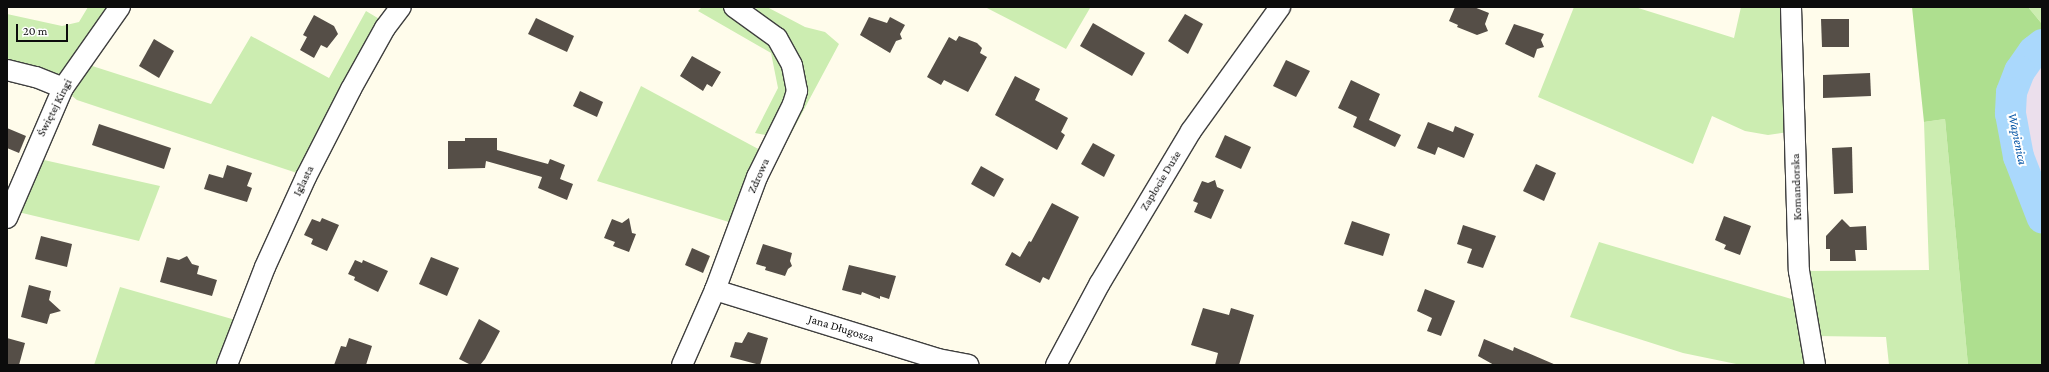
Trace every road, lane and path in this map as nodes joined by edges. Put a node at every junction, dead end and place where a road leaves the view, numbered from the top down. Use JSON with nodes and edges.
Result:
{"nodes":[{"id":1,"x":120,"y":7,"type":"edge"},
{"id":2,"x":401,"y":7,"type":"edge"},
{"id":3,"x":734,"y":7,"type":"edge"},
{"id":4,"x":1280,"y":7,"type":"edge"},
{"id":5,"x":1790,"y":7,"type":"edge"},
{"id":6,"x":7,"y":70,"type":"edge"},
{"id":7,"x":63,"y":88,"type":"junction"},
{"id":8,"x":7,"y":218,"type":"edge"},
{"id":9,"x":715,"y":290,"type":"junction"},
{"id":10,"x":227,"y":365,"type":"edge"},
{"id":11,"x":682,"y":365,"type":"edge"},
{"id":12,"x":968,"y":365,"type":"edge"},
{"id":13,"x":1056,"y":365,"type":"edge"},
{"id":14,"x":1815,"y":365,"type":"edge"}],
"edges":[{"from":1,"to":7,"type":"street","name":"Świętej Kingi"},
{"from":2,"to":10,"type":"street","name":"Iglasta"},
{"from":3,"to":9,"type":"street","name":"Zdrowa"},
{"from":4,"to":13,"type":"street","name":"Zapłocie Duże"},
{"from":5,"to":14,"type":"street","name":"Komandorska"},
{"from":6,"to":7,"type":"street"},
{"from":7,"to":8,"type":"street","name":"Świętej Kingi"},
{"from":9,"to":11,"type":"street","name":"Zdrowa"},
{"from":9,"to":12,"type":"street","name":"Jana Długosza"}]}
